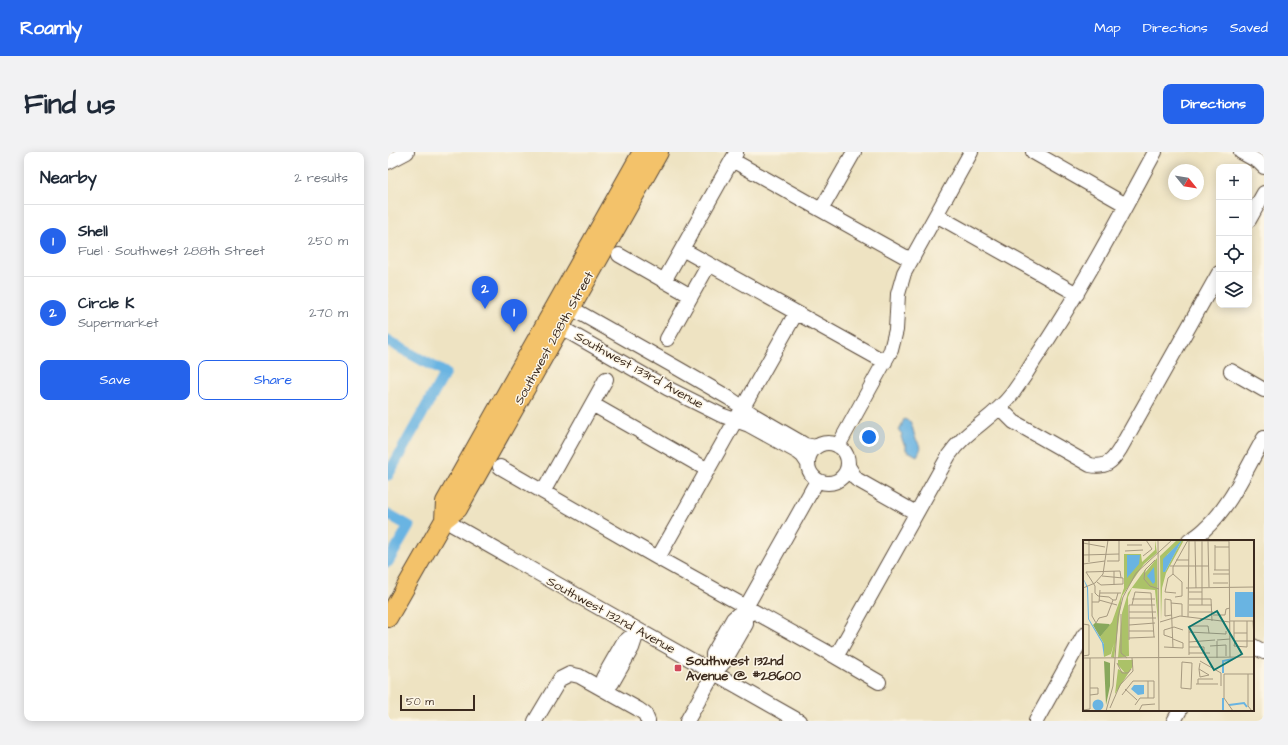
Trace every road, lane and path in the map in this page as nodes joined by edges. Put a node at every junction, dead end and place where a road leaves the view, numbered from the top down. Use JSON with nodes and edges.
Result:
{"nodes":[{"id":1,"x":407,"y":152,"type":"edge"},
{"id":2,"x":642,"y":152,"type":"edge"},
{"id":3,"x":659,"y":152,"type":"edge"},
{"id":4,"x":854,"y":152,"type":"edge"},
{"id":5,"x":971,"y":152,"type":"edge"},
{"id":6,"x":1033,"y":152,"type":"edge"},
{"id":7,"x":1155,"y":152,"type":"edge"},
{"id":8,"x":1241,"y":152,"type":"edge"},
{"id":9,"x":734,"y":156,"type":"edge"},
{"id":10,"x":388,"y":162,"type":"edge"},
{"id":11,"x":1264,"y":167,"type":"edge"},
{"id":12,"x":1264,"y":193,"type":"edge"},
{"id":13,"x":1126,"y":204,"type":"junction"},
{"id":14,"x":821,"y":210,"type":"junction"},
{"id":15,"x":936,"y":215,"type":"junction"},
{"id":16,"x":1252,"y":215,"type":"edge"},
{"id":17,"x":682,"y":249,"type":"junction"},
{"id":18,"x":619,"y":255,"type":"dead end"},
{"id":19,"x":911,"y":260,"type":"junction"},
{"id":20,"x":709,"y":264,"type":"junction"},
{"id":21,"x":1216,"y":278,"type":"edge"},
{"id":22,"x":664,"y":281,"type":"junction"},
{"id":23,"x":1077,"y":294,"type":"junction"},
{"id":24,"x":691,"y":296,"type":"junction"},
{"id":25,"x":562,"y":308,"type":"junction"},
{"id":26,"x":796,"y":313,"type":"junction"},
{"id":27,"x":560,"y":327,"type":"junction"},
{"id":28,"x":667,"y":339,"type":"dead end"},
{"id":29,"x":885,"y":362,"type":"junction"},
{"id":30,"x":679,"y":369,"type":"junction"},
{"id":31,"x":1231,"y":371,"type":"dead end"},
{"id":32,"x":606,"y":379,"type":"dead end"},
{"id":33,"x":667,"y":388,"type":"junction"},
{"id":34,"x":1264,"y":390,"type":"edge"},
{"id":35,"x":592,"y":404,"type":"junction"},
{"id":36,"x":743,"y":408,"type":"junction"},
{"id":37,"x":1000,"y":408,"type":"junction"},
{"id":38,"x":736,"y":420,"type":"junction"},
{"id":39,"x":1264,"y":438,"type":"edge"},
{"id":40,"x":816,"y":446,"type":"junction"},
{"id":41,"x":838,"y":446,"type":"junction"},
{"id":42,"x":808,"y":462,"type":"junction"},
{"id":43,"x":848,"y":466,"type":"junction"},
{"id":44,"x":500,"y":467,"type":"dead end"},
{"id":45,"x":708,"y":470,"type":"junction"},
{"id":46,"x":840,"y":479,"type":"junction"},
{"id":47,"x":856,"y":479,"type":"junction"},
{"id":48,"x":817,"y":481,"type":"junction"},
{"id":49,"x":543,"y":492,"type":"junction"},
{"id":50,"x":916,"y":513,"type":"junction"},
{"id":51,"x":444,"y":520,"type":"junction"},
{"id":52,"x":1190,"y":540,"type":"edge"},
{"id":53,"x":658,"y":558,"type":"junction"},
{"id":54,"x":746,"y":607,"type":"junction"},
{"id":55,"x":388,"y":618,"type":"edge"},
{"id":56,"x":638,"y":630,"type":"junction"},
{"id":57,"x":1083,"y":637,"type":"edge"},
{"id":58,"x":1254,"y":647,"type":"edge"},
{"id":59,"x":1264,"y":652,"type":"edge"},
{"id":60,"x":836,"y":657,"type":"junction"},
{"id":61,"x":714,"y":673,"type":"junction"},
{"id":62,"x":879,"y":682,"type":"dead end"},
{"id":63,"x":603,"y":689,"type":"junction"},
{"id":64,"x":1179,"y":711,"type":"edge"},
{"id":65,"x":535,"y":721,"type":"edge"},
{"id":66,"x":648,"y":721,"type":"edge"},
{"id":67,"x":687,"y":721,"type":"edge"},
{"id":68,"x":799,"y":721,"type":"edge"},
{"id":69,"x":1036,"y":721,"type":"edge"},
{"id":70,"x":1174,"y":721,"type":"edge"}],
"edges":[{"from":1,"to":10,"type":"street"},
{"from":2,"to":25,"type":"main road","name":"Southwest 288th Street"},
{"from":3,"to":25,"type":"main road","name":"Southwest 288th Street"},
{"from":4,"to":14,"type":"street"},
{"from":5,"to":15,"type":"street"},
{"from":6,"to":13,"type":"street"},
{"from":7,"to":13,"type":"street"},
{"from":8,"to":11,"type":"street"},
{"from":9,"to":14,"type":"street"},
{"from":9,"to":17,"type":"street"},
{"from":12,"to":16,"type":"street"},
{"from":13,"to":23,"type":"street"},
{"from":14,"to":19,"type":"street"},
{"from":15,"to":19,"type":"street"},
{"from":15,"to":23,"type":"street"},
{"from":17,"to":20,"type":"street"},
{"from":17,"to":22,"type":"street"},
{"from":18,"to":22,"type":"street"},
{"from":19,"to":29,"type":"street"},
{"from":20,"to":24,"type":"street"},
{"from":20,"to":26,"type":"street"},
{"from":21,"to":37,"type":"street"},
{"from":22,"to":24,"type":"street"},
{"from":23,"to":37,"type":"street"},
{"from":24,"to":28,"type":"street"},
{"from":25,"to":27,"type":"main road","name":"Southwest 288th Street"},
{"from":25,"to":30,"type":"street","name":"Southwest 133rd Avenue"},
{"from":25,"to":51,"type":"main road","name":"Southwest 288th Street"},
{"from":26,"to":29,"type":"street"},
{"from":26,"to":36,"type":"street"},
{"from":27,"to":33,"type":"street","name":"Southwest 133rd Avenue"},
{"from":27,"to":51,"type":"main road","name":"Southwest 288th Street"},
{"from":29,"to":41,"type":"street"},
{"from":30,"to":33,"type":"street"},
{"from":30,"to":36,"type":"street","name":"Southwest 133rd Avenue"},
{"from":31,"to":34,"type":"street"},
{"from":32,"to":35,"type":"street"},
{"from":33,"to":38,"type":"street","name":"Southwest 133rd Avenue"},
{"from":35,"to":45,"type":"street"},
{"from":35,"to":49,"type":"street"},
{"from":36,"to":38,"type":"street"},
{"from":36,"to":40,"type":"street","name":"Southwest 133rd Avenue"},
{"from":37,"to":50,"type":"street"},
{"from":38,"to":42,"type":"street","name":"Southwest 133rd Avenue"},
{"from":38,"to":45,"type":"street"},
{"from":39,"to":52,"type":"street"},
{"from":40,"to":41,"type":"street"},
{"from":40,"to":42,"type":"street"},
{"from":41,"to":43,"type":"street"},
{"from":42,"to":48,"type":"street"},
{"from":43,"to":46,"type":"street"},
{"from":43,"to":47,"type":"street"},
{"from":44,"to":49,"type":"street"},
{"from":45,"to":53,"type":"street"},
{"from":46,"to":47,"type":"street"},
{"from":46,"to":48,"type":"street"},
{"from":47,"to":50,"type":"street"},
{"from":48,"to":54,"type":"street"},
{"from":49,"to":53,"type":"street"},
{"from":50,"to":60,"type":"street"},
{"from":51,"to":55,"type":"main road","name":"Southwest 288th Street"},
{"from":51,"to":56,"type":"street","name":"Southwest 132nd Avenue"},
{"from":53,"to":54,"type":"street"},
{"from":54,"to":60,"type":"street"},
{"from":54,"to":61,"type":"street"},
{"from":56,"to":61,"type":"street","name":"Southwest 132nd Avenue"},
{"from":56,"to":63,"type":"street"},
{"from":57,"to":69,"type":"street"},
{"from":58,"to":59,"type":"street"},
{"from":60,"to":62,"type":"street"},
{"from":61,"to":67,"type":"street"},
{"from":61,"to":68,"type":"street","name":"Southwest 132nd Avenue"},
{"from":63,"to":65,"type":"street"},
{"from":63,"to":66,"type":"street"},
{"from":64,"to":70,"type":"street"}]}
